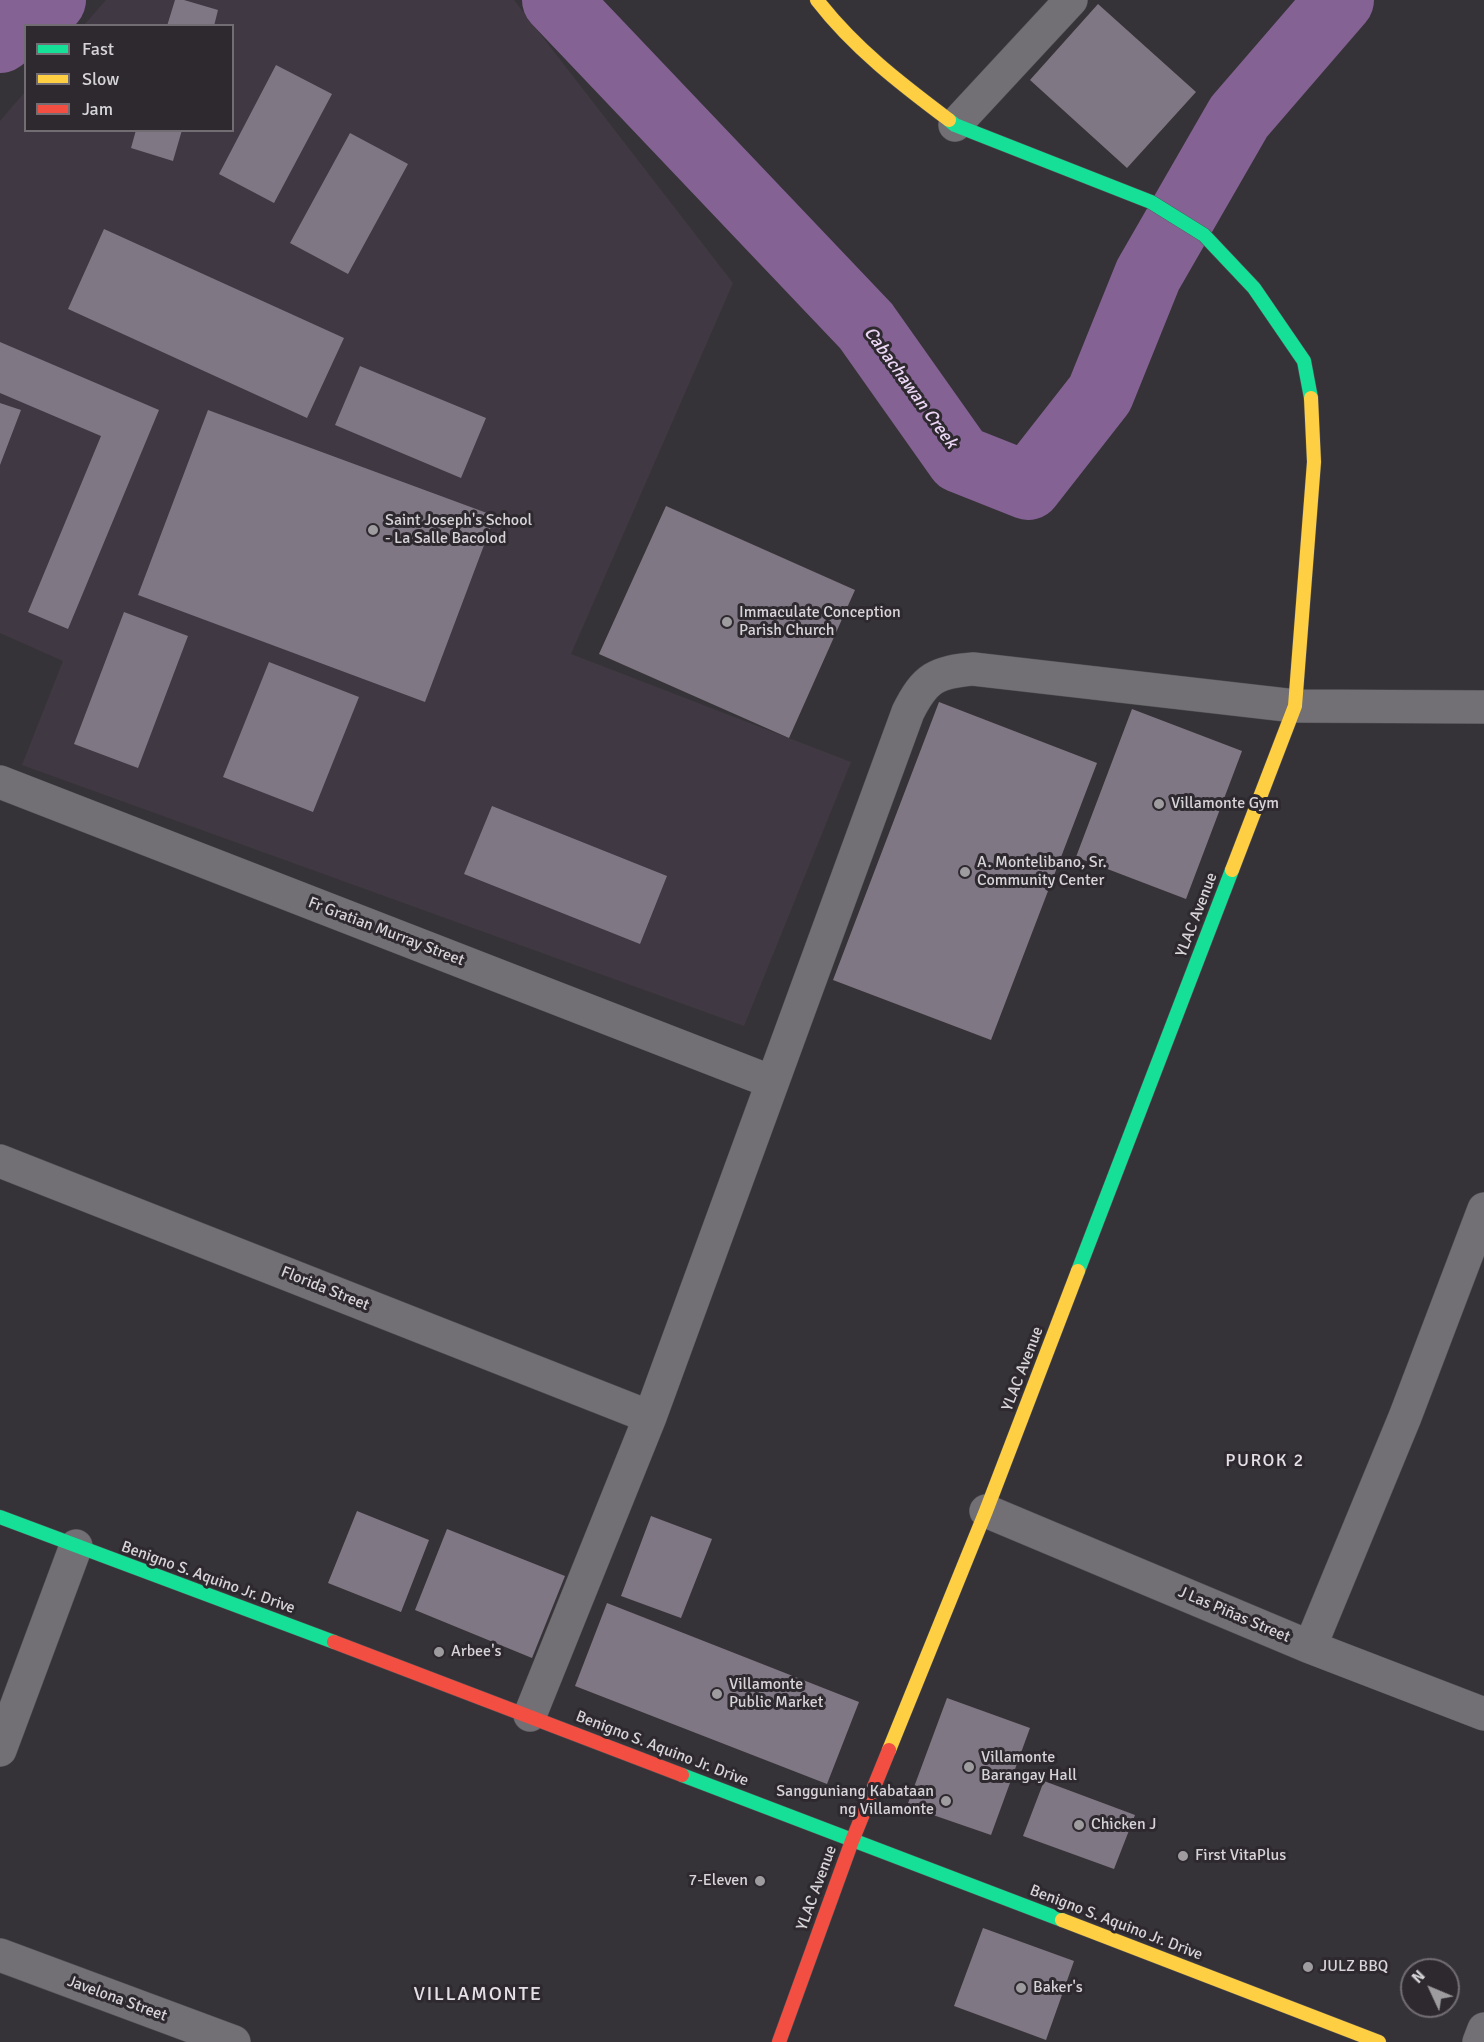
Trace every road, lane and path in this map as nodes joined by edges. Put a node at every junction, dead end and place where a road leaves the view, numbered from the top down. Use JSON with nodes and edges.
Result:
{"nodes":[{"id":1,"x":817,"y":0,"type":"edge"},
{"id":2,"x":1071,"y":0,"type":"edge"},
{"id":3,"x":956,"y":125,"type":"junction"},
{"id":4,"x":1295,"y":706,"type":"junction"},
{"id":5,"x":1484,"y":707,"type":"edge"},
{"id":6,"x":0,"y":782,"type":"edge"},
{"id":7,"x":772,"y":1082,"type":"junction"},
{"id":8,"x":0,"y":1161,"type":"edge"},
{"id":9,"x":1484,"y":1209,"type":"edge"},
{"id":10,"x":650,"y":1417,"type":"junction"},
{"id":11,"x":986,"y":1511,"type":"junction"},
{"id":12,"x":0,"y":1517,"type":"edge"},
{"id":13,"x":76,"y":1546,"type":"junction"},
{"id":14,"x":1310,"y":1647,"type":"junction"},
{"id":15,"x":1484,"y":1714,"type":"edge"},
{"id":16,"x":530,"y":1715,"type":"junction"},
{"id":17,"x":0,"y":1750,"type":"edge"},
{"id":18,"x":852,"y":1840,"type":"junction"},
{"id":19,"x":0,"y":1955,"type":"edge"},
{"id":20,"x":1484,"y":2029,"type":"edge"},
{"id":21,"x":234,"y":2042,"type":"edge"},
{"id":22,"x":778,"y":2042,"type":"edge"},
{"id":23,"x":1379,"y":2042,"type":"edge"},
{"id":24,"x":1479,"y":2042,"type":"edge"}],
"edges":[{"from":1,"to":3,"type":"street","name":"YLAC Avenue"},
{"from":2,"to":3,"type":"street"},
{"from":3,"to":4,"type":"street","name":"YLAC Avenue"},
{"from":4,"to":5,"type":"street"},
{"from":4,"to":7,"type":"street"},
{"from":4,"to":11,"type":"street","name":"YLAC Avenue"},
{"from":6,"to":7,"type":"street","name":"Fr Gratian Murray Street"},
{"from":7,"to":10,"type":"street"},
{"from":8,"to":10,"type":"street","name":"Florida Street"},
{"from":9,"to":14,"type":"street"},
{"from":10,"to":16,"type":"street"},
{"from":11,"to":14,"type":"street","name":"J Las Piñas Street"},
{"from":11,"to":18,"type":"street","name":"YLAC Avenue"},
{"from":12,"to":13,"type":"street","name":"Benigno S. Aquino Jr. Drive"},
{"from":13,"to":16,"type":"street","name":"Benigno S. Aquino Jr. Drive"},
{"from":13,"to":17,"type":"street"},
{"from":14,"to":15,"type":"street","name":"J Las Piñas Street"},
{"from":16,"to":18,"type":"street","name":"Benigno S. Aquino Jr. Drive"},
{"from":18,"to":22,"type":"street","name":"YLAC Avenue"},
{"from":18,"to":23,"type":"street","name":"Benigno S. Aquino Jr. Drive"},
{"from":19,"to":21,"type":"street","name":"Javelona Street"},
{"from":20,"to":24,"type":"street"}]}
